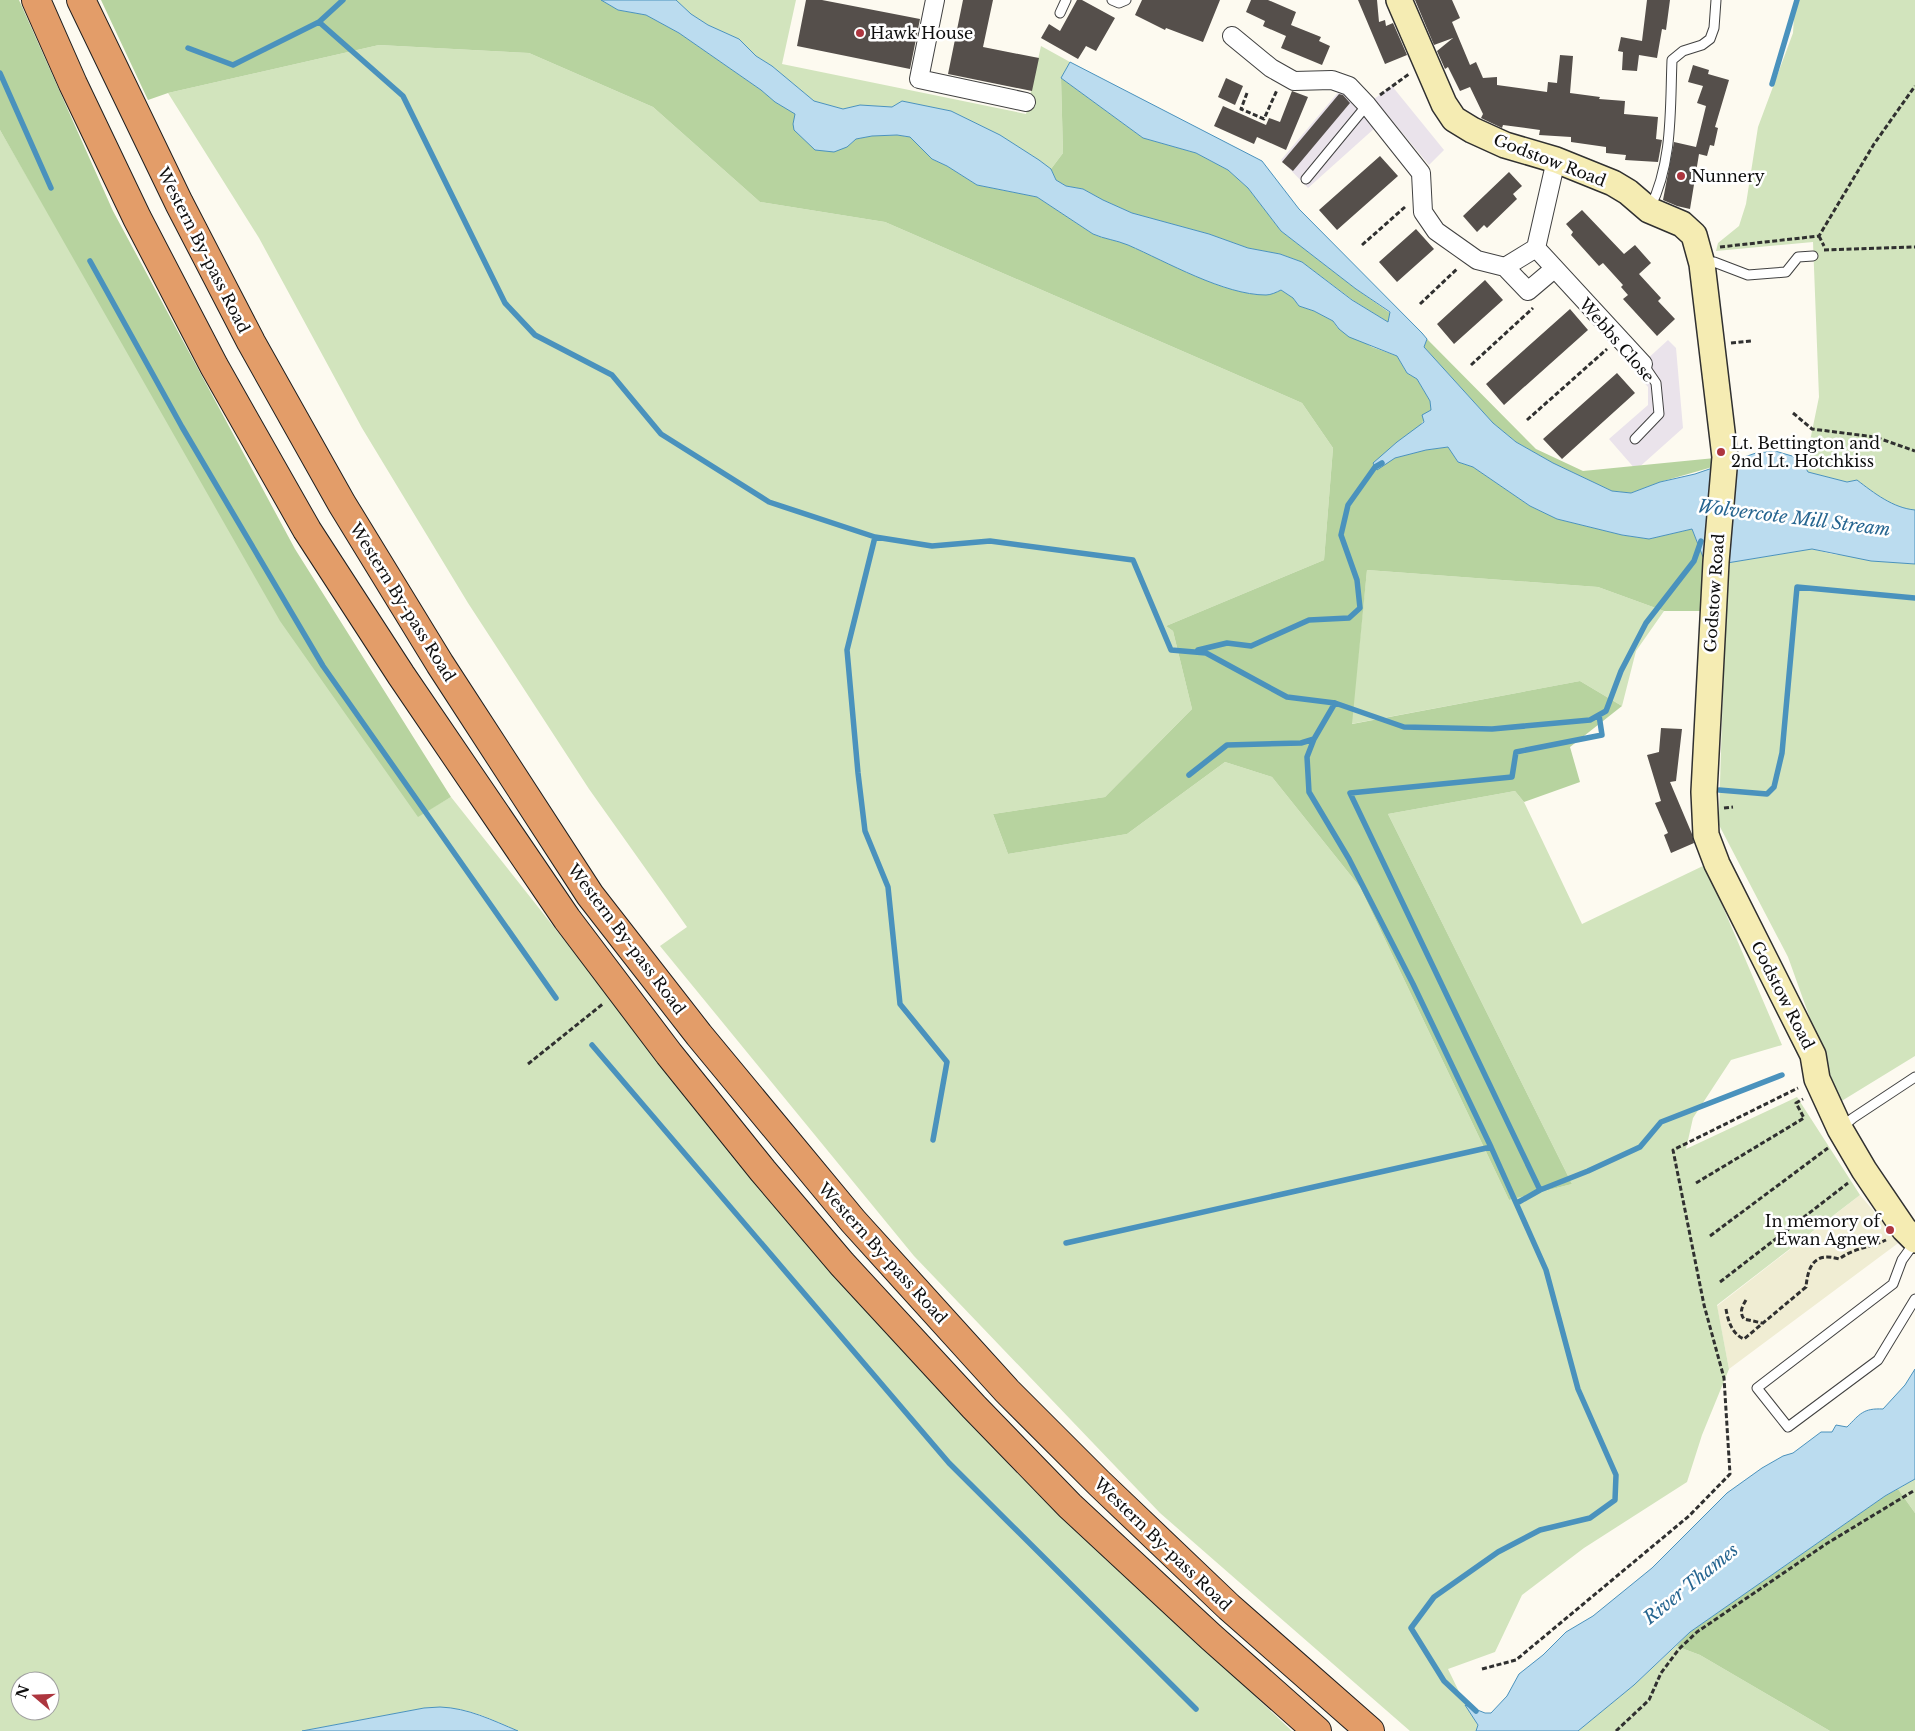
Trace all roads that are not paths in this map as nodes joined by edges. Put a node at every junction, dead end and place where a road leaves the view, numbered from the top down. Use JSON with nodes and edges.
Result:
{"nodes":[{"id":1,"x":36,"y":0,"type":"edge"},
{"id":2,"x":81,"y":0,"type":"edge"},
{"id":3,"x":935,"y":0,"type":"edge"},
{"id":4,"x":1066,"y":0,"type":"edge"},
{"id":5,"x":1112,"y":0,"type":"edge"},
{"id":6,"x":1126,"y":0,"type":"edge"},
{"id":7,"x":1399,"y":0,"type":"edge"},
{"id":8,"x":1716,"y":0,"type":"edge"},
{"id":9,"x":1060,"y":13,"type":"dead end"},
{"id":10,"x":1232,"y":36,"type":"dead end"},
{"id":11,"x":1026,"y":102,"type":"dead end"},
{"id":12,"x":1367,"y":104,"type":"junction"},
{"id":13,"x":1556,"y":160,"type":"junction"},
{"id":14,"x":1306,"y":179,"type":"dead end"},
{"id":15,"x":1649,"y":210,"type":"junction"},
{"id":16,"x":1536,"y":248,"type":"junction"},
{"id":17,"x":1813,"y":256,"type":"road end"},
{"id":18,"x":1702,"y":260,"type":"junction"},
{"id":19,"x":1505,"y":267,"type":"junction"},
{"id":20,"x":1554,"y":270,"type":"junction"},
{"id":21,"x":1642,"y":364,"type":"joint"},
{"id":22,"x":1635,"y":439,"type":"dead end"},
{"id":23,"x":1915,"y":1077,"type":"edge"},
{"id":24,"x":1840,"y":1129,"type":"junction"},
{"id":25,"x":1915,"y":1241,"type":"edge"},
{"id":26,"x":1915,"y":1299,"type":"edge"},
{"id":27,"x":1317,"y":1731,"type":"edge"},
{"id":28,"x":1370,"y":1731,"type":"edge"}],
"edges":[{"from":1,"to":27,"type":"highway"},
{"from":2,"to":28,"type":"highway","name":"Western By-pass Road"},
{"from":3,"to":11,"type":"street"},
{"from":4,"to":9,"type":"lane"},
{"from":5,"to":6,"type":"lane"},
{"from":7,"to":13,"type":"street","name":"Godstow Road"},
{"from":8,"to":15,"type":"lane"},
{"from":10,"to":12,"type":"street"},
{"from":12,"to":14,"type":"lane"},
{"from":12,"to":19,"type":"street"},
{"from":13,"to":15,"type":"street","name":"Godstow Road"},
{"from":13,"to":16,"type":"street"},
{"from":15,"to":18,"type":"street","name":"Godstow Road"},
{"from":16,"to":19,"type":"street"},
{"from":16,"to":20,"type":"street","name":"Webbs Close"},
{"from":17,"to":18,"type":"lane"},
{"from":18,"to":24,"type":"street","name":"Godstow Road"},
{"from":19,"to":20,"type":"street"},
{"from":20,"to":21,"type":"street","name":"Webbs Close"},
{"from":21,"to":22,"type":"lane","name":"Webbs Close"},
{"from":23,"to":24,"type":"lane"},
{"from":24,"to":25,"type":"street","name":"Godstow Road"},
{"from":25,"to":26,"type":"lane"}]}
